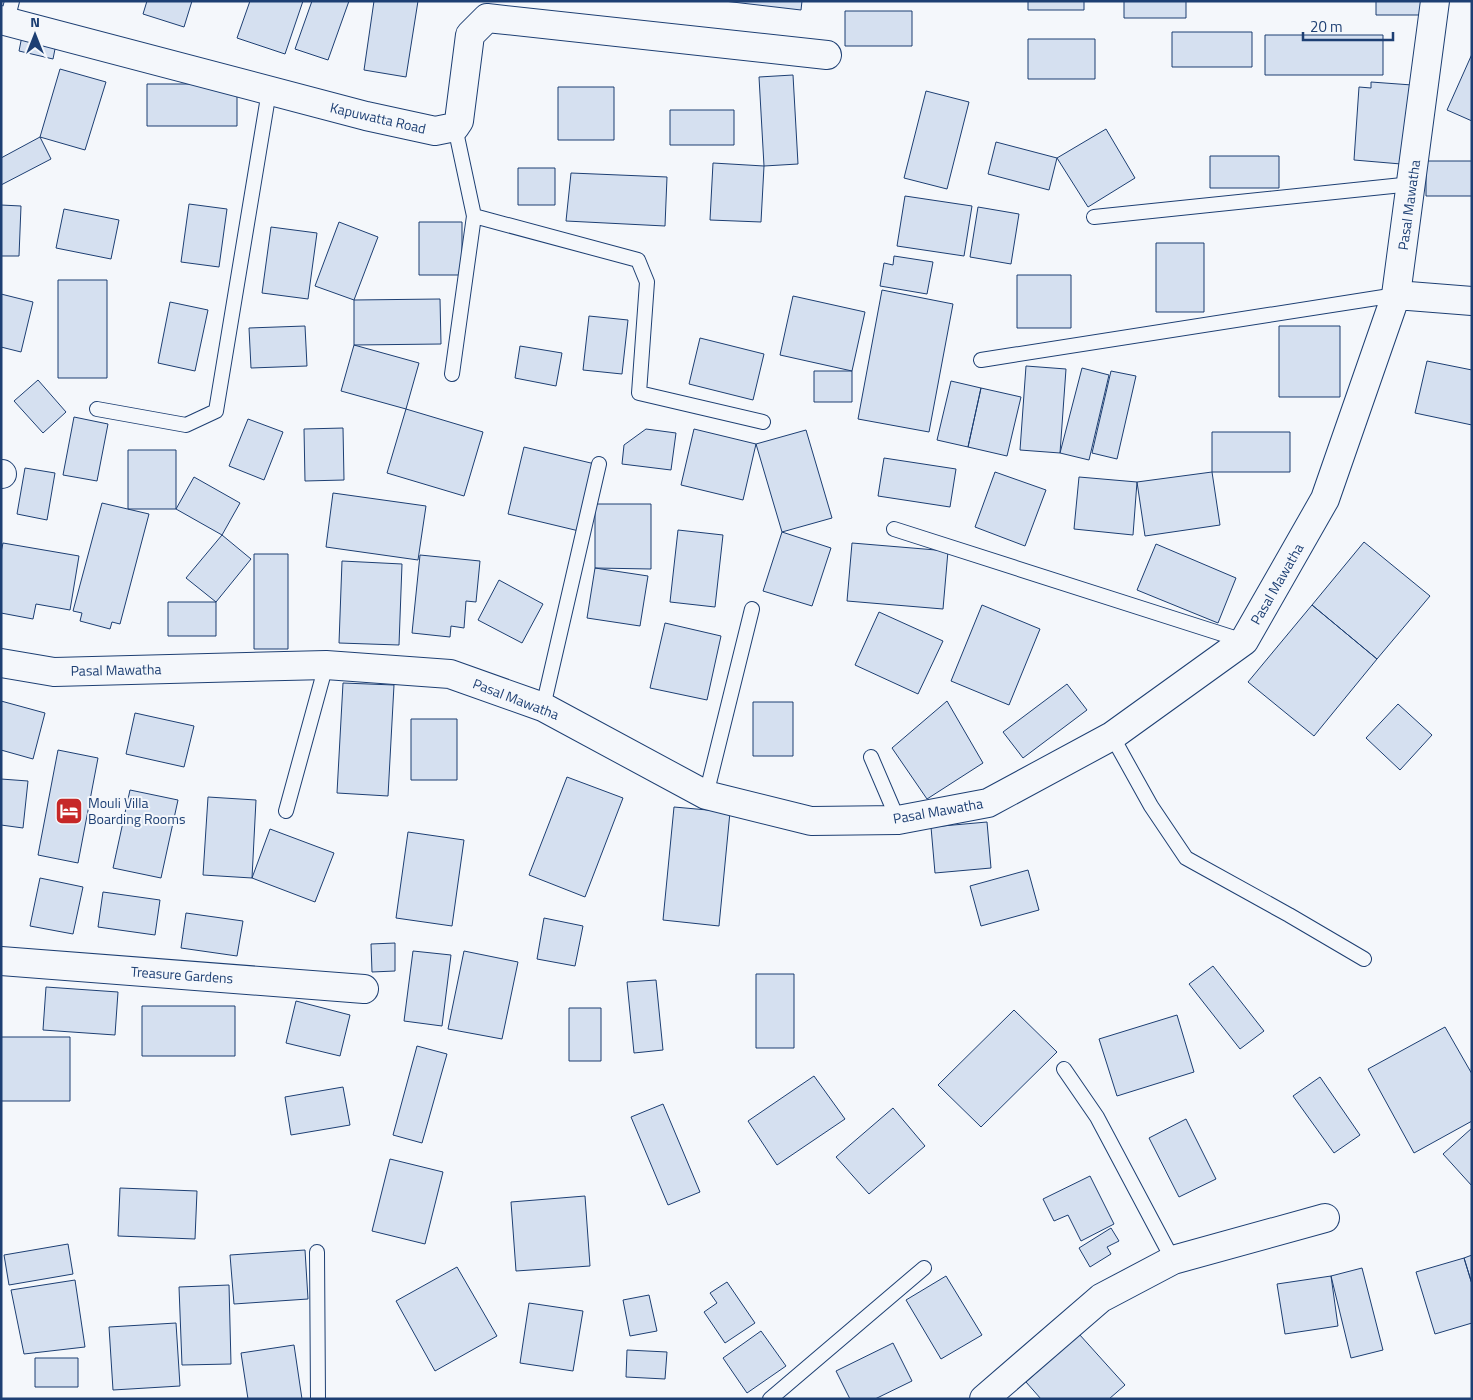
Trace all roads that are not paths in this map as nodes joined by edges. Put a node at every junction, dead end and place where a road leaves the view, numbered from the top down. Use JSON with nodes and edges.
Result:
{"nodes":[{"id":1,"x":1435,"y":1,"type":"edge"},
{"id":2,"x":7,"y":14,"type":"edge"},
{"id":3,"x":827,"y":55,"type":"dead end"},
{"id":4,"x":269,"y":90,"type":"junction"},
{"id":5,"x":455,"y":127,"type":"junction"},
{"id":6,"x":1412,"y":184,"type":"junction"},
{"id":7,"x":474,"y":216,"type":"junction"},
{"id":8,"x":1094,"y":217,"type":"dead end"},
{"id":9,"x":1396,"y":295,"type":"junction"},
{"id":10,"x":1472,"y":301,"type":"edge"},
{"id":11,"x":980,"y":360,"type":"dead end"},
{"id":12,"x":452,"y":374,"type":"dead end"},
{"id":13,"x":97,"y":409,"type":"dead end"},
{"id":14,"x":764,"y":422,"type":"dead end"},
{"id":15,"x":599,"y":464,"type":"dead end"},
{"id":16,"x":894,"y":529,"type":"dead end"},
{"id":17,"x":752,"y":609,"type":"dead end"},
{"id":18,"x":1244,"y":641,"type":"junction"},
{"id":19,"x":1,"y":663,"type":"edge"},
{"id":20,"x":326,"y":665,"type":"junction"},
{"id":21,"x":543,"y":707,"type":"junction"},
{"id":22,"x":1112,"y":736,"type":"junction"},
{"id":23,"x":870,"y":757,"type":"dead end"},
{"id":24,"x":706,"y":795,"type":"junction"},
{"id":25,"x":286,"y":811,"type":"dead end"},
{"id":26,"x":898,"y":820,"type":"junction"},
{"id":27,"x":1364,"y":959,"type":"dead end"},
{"id":28,"x":1,"y":961,"type":"edge"},
{"id":29,"x":364,"y":989,"type":"dead end"},
{"id":30,"x":1064,"y":1069,"type":"dead end"},
{"id":31,"x":1325,"y":1218,"type":"dead end"},
{"id":32,"x":317,"y":1252,"type":"dead end"},
{"id":33,"x":1173,"y":1260,"type":"junction"},
{"id":34,"x":924,"y":1268,"type":"dead end"},
{"id":35,"x":318,"y":1399,"type":"edge"},
{"id":36,"x":770,"y":1399,"type":"edge"},
{"id":37,"x":984,"y":1399,"type":"edge"}],
"edges":[{"from":1,"to":6,"type":"street","name":"Pasal Mawatha"},
{"from":2,"to":4,"type":"street","name":"Kapuwatta Road"},
{"from":3,"to":5,"type":"street"},
{"from":4,"to":5,"type":"street","name":"Kapuwatta Road"},
{"from":4,"to":13,"type":"lane"},
{"from":5,"to":7,"type":"lane"},
{"from":6,"to":8,"type":"lane"},
{"from":6,"to":9,"type":"street","name":"Pasal Mawatha"},
{"from":7,"to":12,"type":"lane"},
{"from":7,"to":14,"type":"lane"},
{"from":9,"to":10,"type":"street"},
{"from":9,"to":11,"type":"lane"},
{"from":9,"to":18,"type":"street","name":"Pasal Mawatha"},
{"from":15,"to":21,"type":"lane"},
{"from":16,"to":18,"type":"lane"},
{"from":17,"to":24,"type":"lane"},
{"from":18,"to":22,"type":"street","name":"Pasal Mawatha"},
{"from":19,"to":20,"type":"street","name":"Pasal Mawatha"},
{"from":20,"to":21,"type":"street","name":"Pasal Mawatha"},
{"from":20,"to":25,"type":"lane"},
{"from":21,"to":24,"type":"street","name":"Pasal Mawatha"},
{"from":22,"to":26,"type":"street","name":"Pasal Mawatha"},
{"from":22,"to":27,"type":"lane"},
{"from":23,"to":26,"type":"lane"},
{"from":24,"to":26,"type":"street","name":"Pasal Mawatha"},
{"from":28,"to":29,"type":"street","name":"Treasure Gardens"},
{"from":30,"to":33,"type":"lane"},
{"from":31,"to":33,"type":"street"},
{"from":32,"to":35,"type":"lane"},
{"from":33,"to":37,"type":"street"},
{"from":34,"to":36,"type":"lane"}]}
